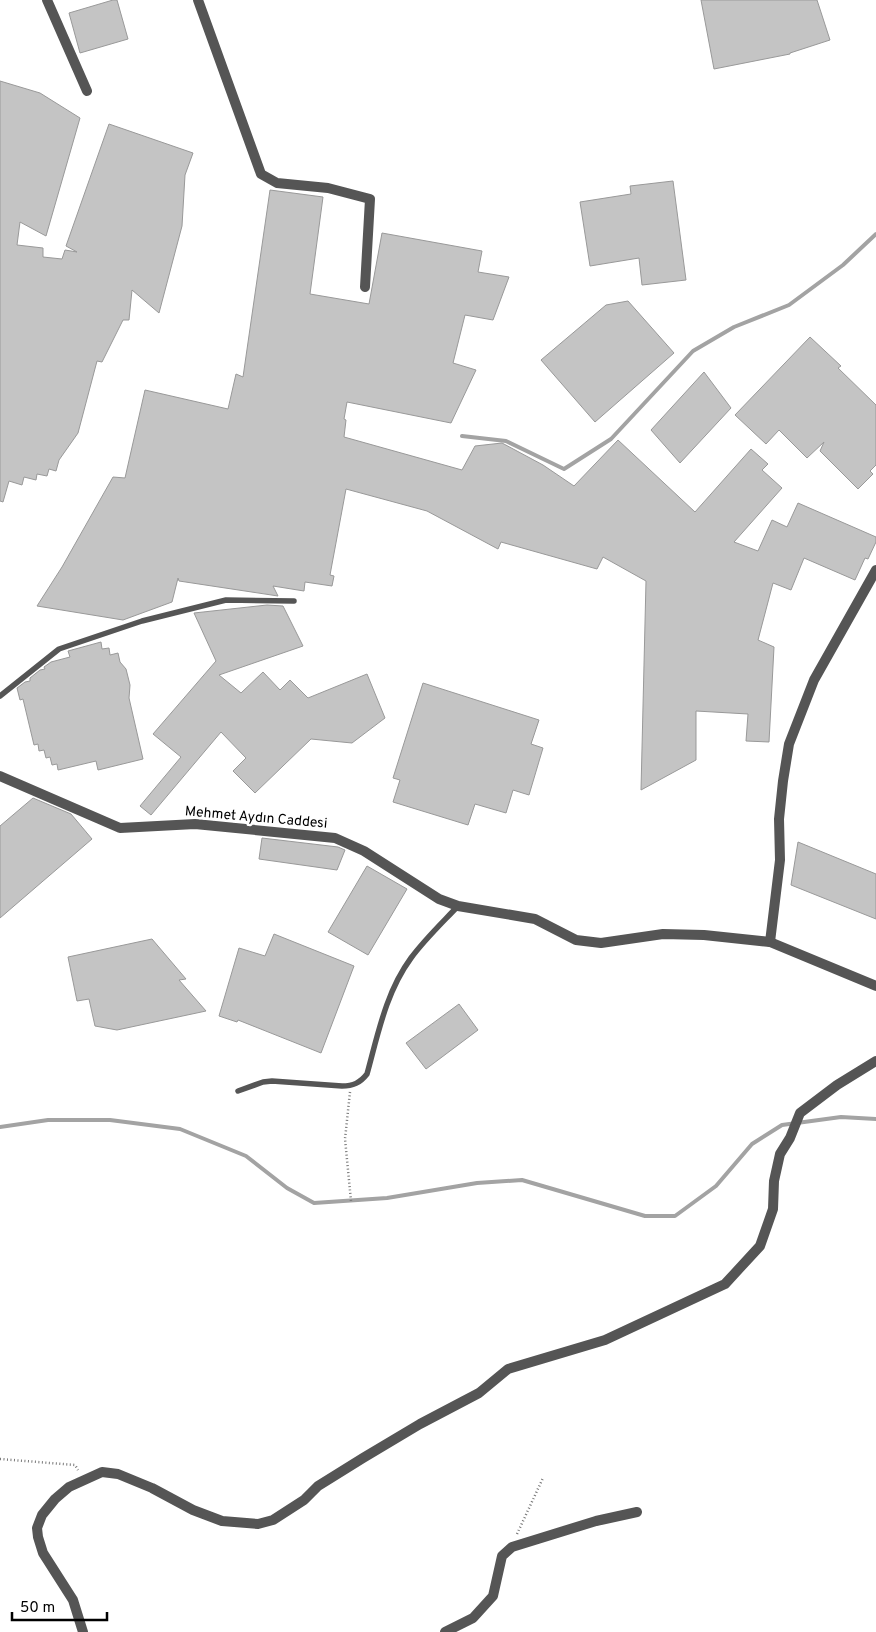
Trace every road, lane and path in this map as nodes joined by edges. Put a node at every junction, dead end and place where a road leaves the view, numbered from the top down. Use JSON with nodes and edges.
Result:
{"nodes":[{"id":1,"x":47,"y":0,"type":"edge"},
{"id":2,"x":198,"y":0,"type":"edge"},
{"id":3,"x":88,"y":91,"type":"dead end"},
{"id":4,"x":365,"y":287,"type":"dead end"},
{"id":5,"x":876,"y":570,"type":"edge"},
{"id":6,"x":294,"y":602,"type":"dead end"},
{"id":7,"x":0,"y":696,"type":"edge"},
{"id":8,"x":0,"y":776,"type":"edge"},
{"id":9,"x":458,"y":906,"type":"junction"},
{"id":10,"x":770,"y":942,"type":"junction"},
{"id":11,"x":876,"y":986,"type":"edge"},
{"id":12,"x":876,"y":1061,"type":"edge"},
{"id":13,"x":351,"y":1086,"type":"junction"},
{"id":14,"x":238,"y":1091,"type":"dead end"},
{"id":15,"x":351,"y":1201,"type":"dead end"},
{"id":16,"x":0,"y":1459,"type":"edge"},
{"id":17,"x":543,"y":1478,"type":"dead end"},
{"id":18,"x":84,"y":1480,"type":"junction"},
{"id":19,"x":636,"y":1512,"type":"dead end"},
{"id":20,"x":512,"y":1547,"type":"junction"},
{"id":21,"x":83,"y":1632,"type":"edge"},
{"id":22,"x":445,"y":1632,"type":"edge"}],
"edges":[{"from":1,"to":3,"type":"street"},
{"from":2,"to":4,"type":"street"},
{"from":5,"to":10,"type":"street"},
{"from":6,"to":7,"type":"lane"},
{"from":8,"to":9,"type":"street","name":"Mehmet Aydın Caddesi"},
{"from":9,"to":10,"type":"street","name":"Mehmet Aydın Caddesi"},
{"from":9,"to":13,"type":"lane"},
{"from":10,"to":11,"type":"street","name":"Mehmet Aydın Caddesi"},
{"from":12,"to":18,"type":"street"},
{"from":13,"to":14,"type":"lane"},
{"from":13,"to":15,"type":"path"},
{"from":16,"to":18,"type":"path"},
{"from":17,"to":20,"type":"path"},
{"from":18,"to":21,"type":"street"},
{"from":19,"to":20,"type":"street"},
{"from":20,"to":22,"type":"street"}]}
